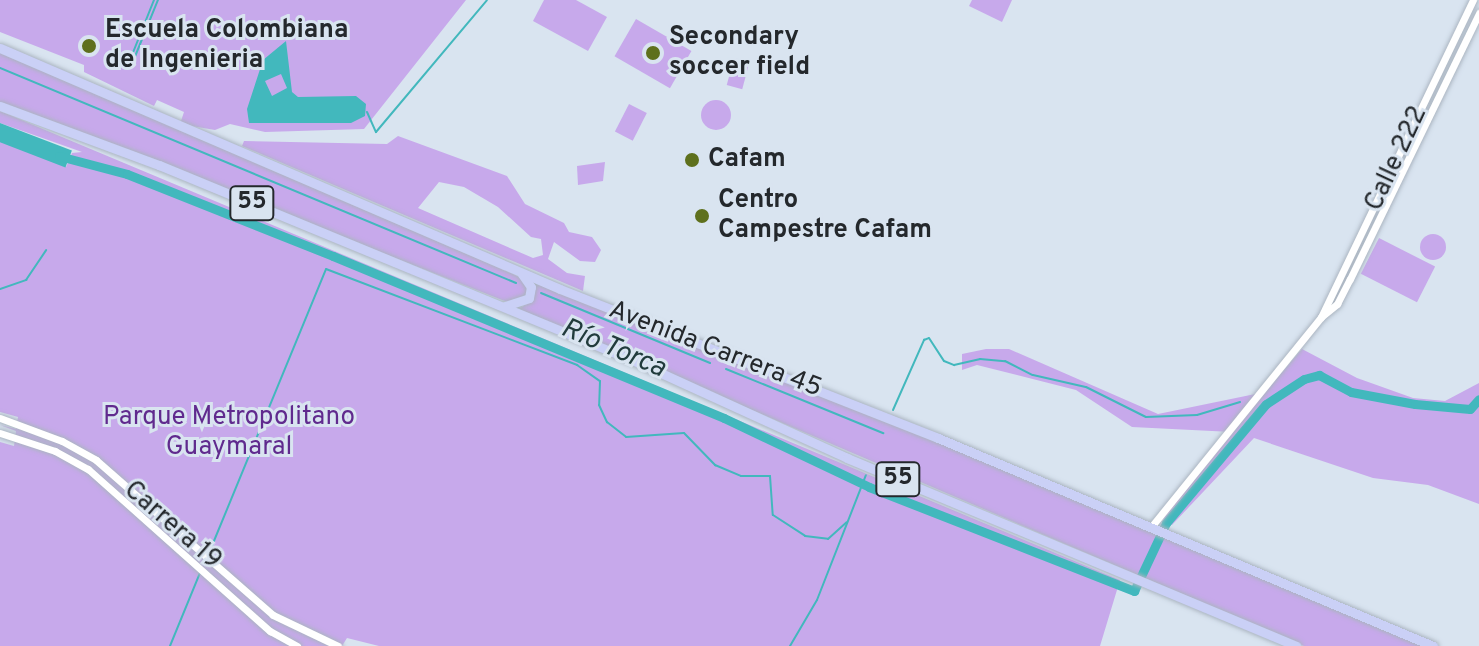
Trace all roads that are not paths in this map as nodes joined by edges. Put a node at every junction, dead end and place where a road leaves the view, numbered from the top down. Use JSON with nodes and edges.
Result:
{"nodes":[{"id":1,"x":1473,"y":0,"type":"edge"},
{"id":2,"x":1479,"y":13,"type":"edge"},
{"id":3,"x":0,"y":48,"type":"edge"},
{"id":4,"x":0,"y":106,"type":"edge"},
{"id":5,"x":516,"y":270,"type":"junction"},
{"id":6,"x":502,"y":306,"type":"junction"},
{"id":7,"x":1321,"y":317,"type":"junction"},
{"id":8,"x":0,"y":418,"type":"edge"},
{"id":9,"x":0,"y":433,"type":"edge"},
{"id":10,"x":1151,"y":527,"type":"junction"},
{"id":11,"x":297,"y":646,"type":"edge"},
{"id":12,"x":338,"y":646,"type":"edge"},
{"id":13,"x":1296,"y":646,"type":"edge"},
{"id":14,"x":1433,"y":646,"type":"edge"}],
"edges":[{"from":1,"to":7,"type":"street","name":"Calle 222"},
{"from":2,"to":7,"type":"street","name":"Calle 222"},
{"from":3,"to":5,"type":"highway","name":"Avenida Carrera 45","number":"55"},
{"from":4,"to":6,"type":"highway","name":"Avenida Carrera 45","number":"55"},
{"from":5,"to":6,"type":"highway"},
{"from":5,"to":10,"type":"highway","name":"Avenida Carrera 45","number":"55"},
{"from":6,"to":13,"type":"highway","name":"Avenida Carrera 45","number":"55"},
{"from":7,"to":10,"type":"street","name":"Calle 222"},
{"from":8,"to":12,"type":"street","name":"Carrera 19"},
{"from":9,"to":11,"type":"street","name":"Carrera 19"},
{"from":10,"to":14,"type":"highway","name":"Avenida Carrera 45","number":"55"}]}
